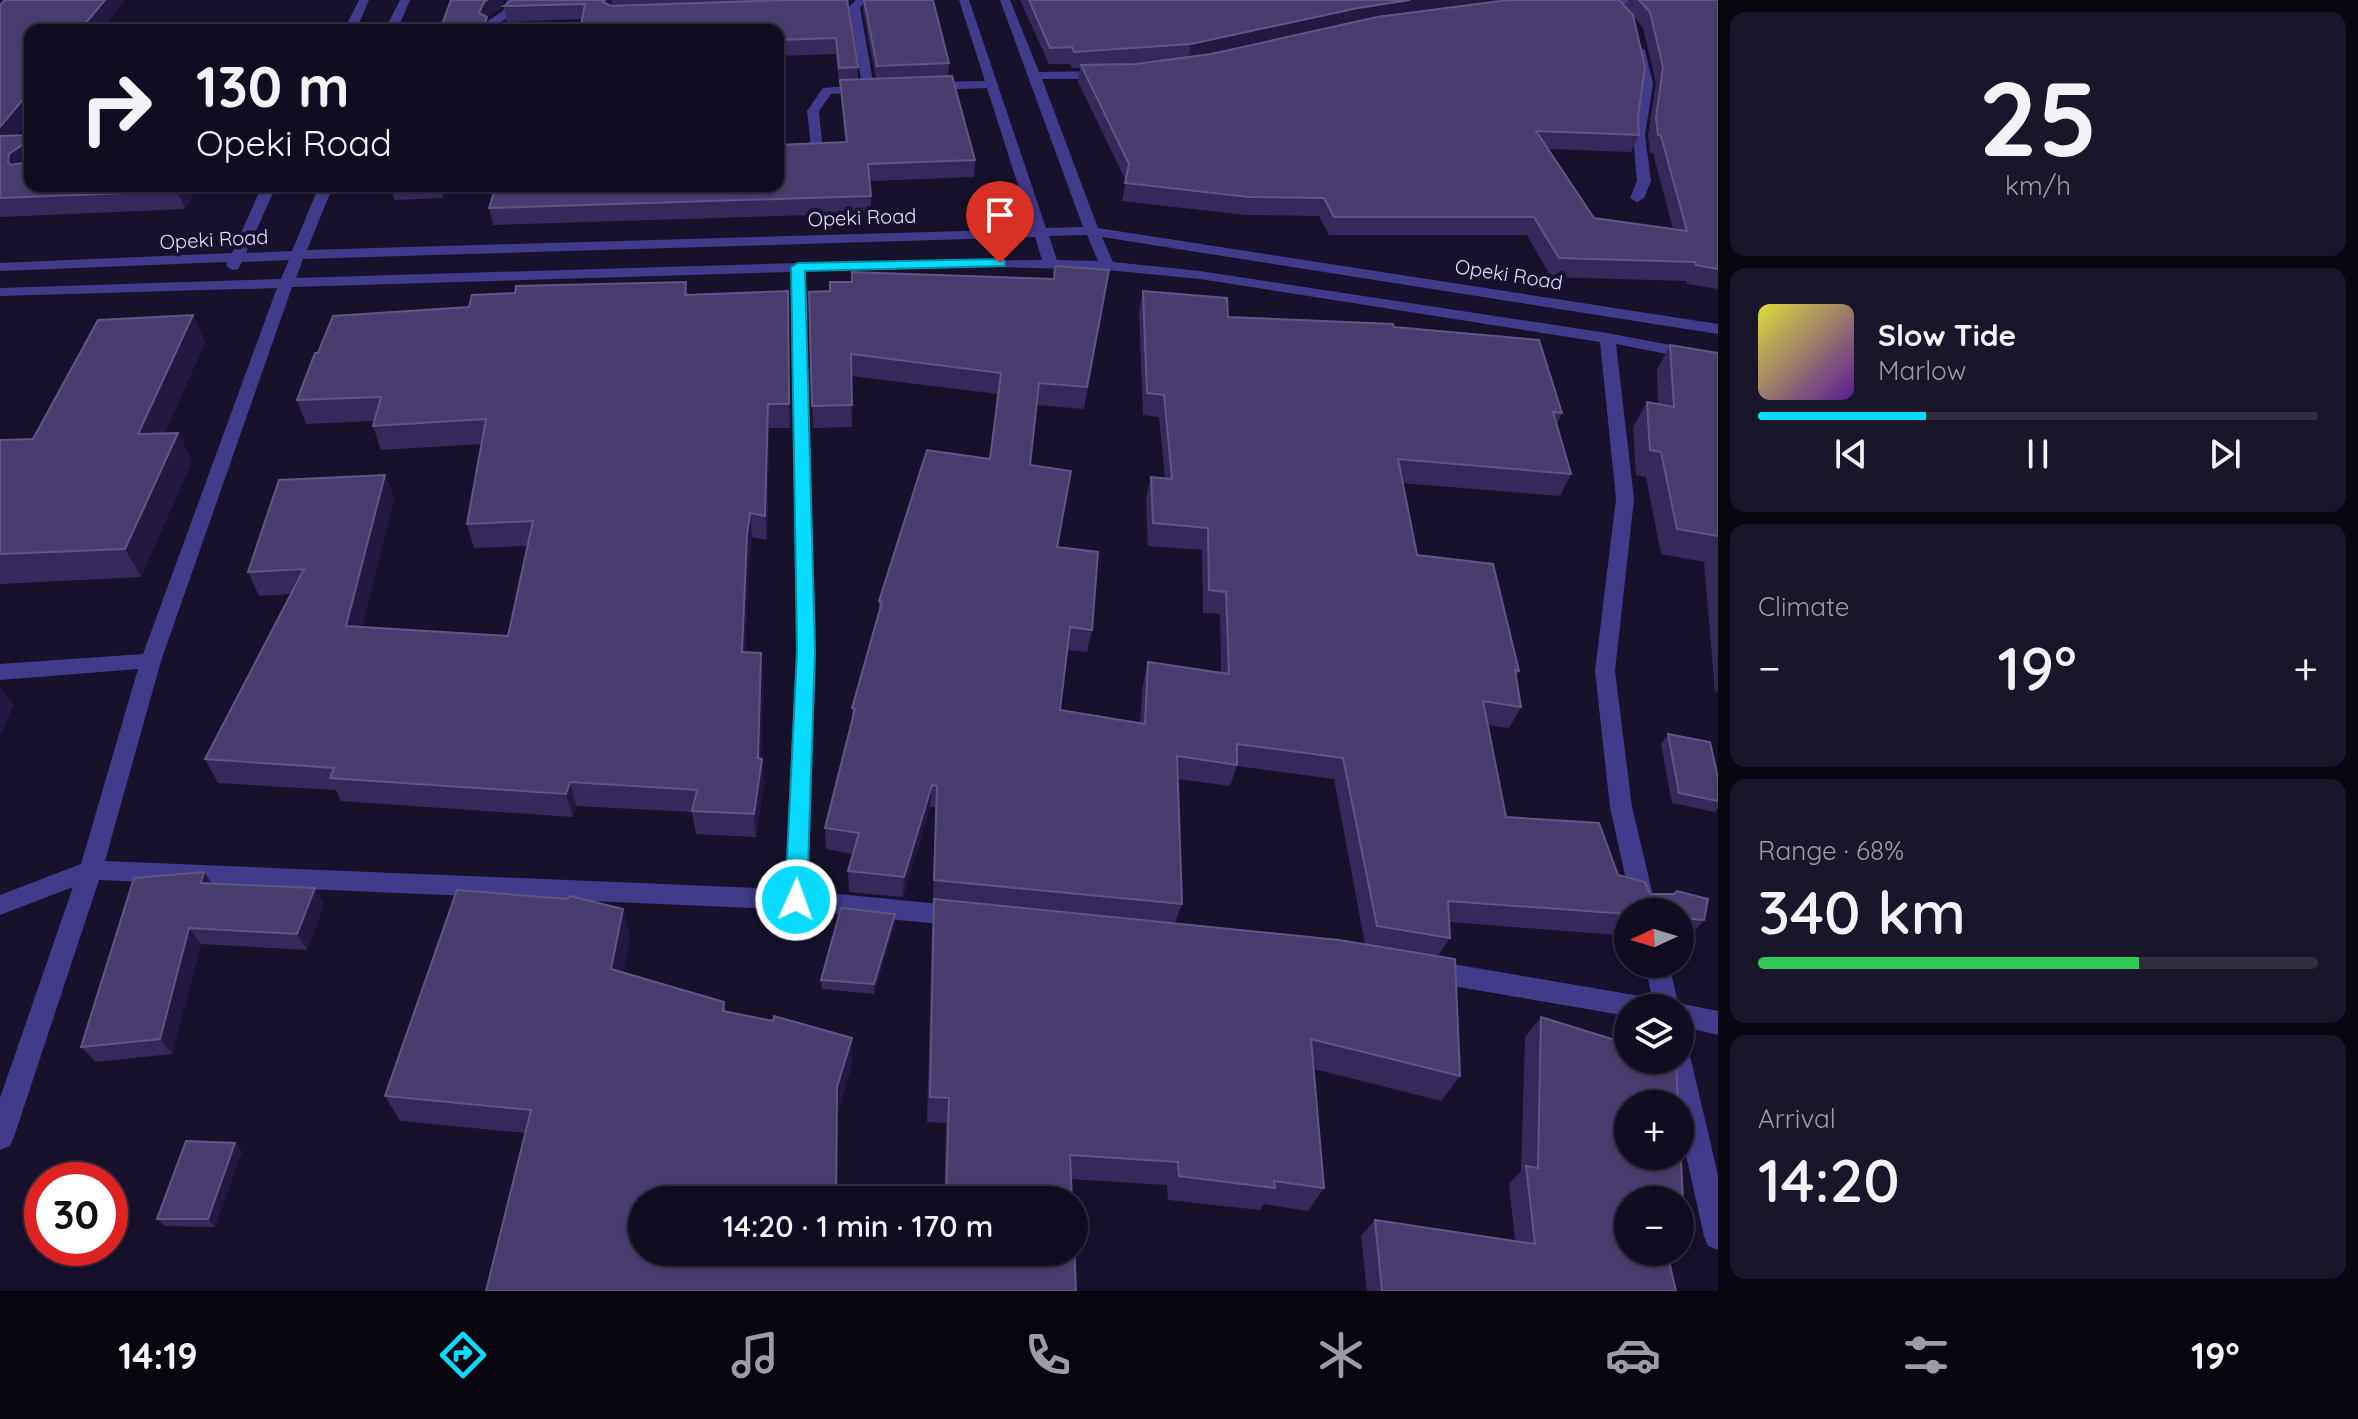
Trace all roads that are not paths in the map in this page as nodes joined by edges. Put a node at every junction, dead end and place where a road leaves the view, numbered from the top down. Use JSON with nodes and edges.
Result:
{"nodes":[{"id":1,"x":364,"y":0,"type":"edge"},
{"id":2,"x":405,"y":0,"type":"edge"},
{"id":3,"x":512,"y":0,"type":"edge"},
{"id":4,"x":964,"y":0,"type":"edge"},
{"id":5,"x":1005,"y":0,"type":"edge"},
{"id":6,"x":1642,"y":0,"type":"edge"},
{"id":7,"x":1610,"y":1,"type":"edge"},
{"id":8,"x":858,"y":3,"type":"edge"},
{"id":9,"x":1580,"y":4,"type":"edge"},
{"id":10,"x":839,"y":7,"type":"edge"},
{"id":11,"x":1626,"y":20,"type":"edge"},
{"id":12,"x":353,"y":24,"type":"edge"},
{"id":13,"x":394,"y":24,"type":"edge"},
{"id":14,"x":492,"y":24,"type":"edge"},
{"id":15,"x":1637,"y":43,"type":"edge"},
{"id":16,"x":1119,"y":74,"type":"edge"},
{"id":17,"x":1037,"y":76,"type":"junction"},
{"id":18,"x":993,"y":84,"type":"junction"},
{"id":19,"x":915,"y":86,"type":"edge"},
{"id":20,"x":868,"y":87,"type":"junction"},
{"id":21,"x":884,"y":87,"type":"edge"},
{"id":22,"x":816,"y":143,"type":"edge"},
{"id":23,"x":266,"y":192,"type":"edge"},
{"id":24,"x":323,"y":192,"type":"edge"},
{"id":25,"x":1637,"y":198,"type":"dead end"},
{"id":26,"x":1091,"y":231,"type":"junction"},
{"id":27,"x":1040,"y":232,"type":"junction"},
{"id":28,"x":297,"y":255,"type":"junction"},
{"id":29,"x":236,"y":258,"type":"junction"},
{"id":30,"x":1051,"y":264,"type":"junction"},
{"id":31,"x":1107,"y":266,"type":"junction"},
{"id":32,"x":0,"y":267,"type":"edge"},
{"id":33,"x":798,"y":267,"type":"junction"},
{"id":34,"x":286,"y":284,"type":"junction"},
{"id":35,"x":226,"y":285,"type":"junction"},
{"id":36,"x":0,"y":292,"type":"edge"},
{"id":37,"x":1718,"y":329,"type":"edge"},
{"id":38,"x":1607,"y":338,"type":"junction"},
{"id":39,"x":1718,"y":359,"type":"edge"},
{"id":40,"x":151,"y":661,"type":"junction"},
{"id":41,"x":0,"y":672,"type":"edge"},
{"id":42,"x":91,"y":870,"type":"junction"},
{"id":43,"x":1642,"y":898,"type":"edge"},
{"id":44,"x":796,"y":900,"type":"junction"},
{"id":45,"x":0,"y":905,"type":"edge"},
{"id":46,"x":983,"y":919,"type":"edge"},
{"id":47,"x":1402,"y":966,"type":"edge"},
{"id":48,"x":1614,"y":1002,"type":"edge"},
{"id":49,"x":1694,"y":1017,"type":"edge"},
{"id":50,"x":1718,"y":1023,"type":"edge"},
{"id":51,"x":1681,"y":1074,"type":"edge"},
{"id":52,"x":0,"y":1137,"type":"edge"},
{"id":53,"x":1718,"y":1236,"type":"edge"}],
"edges":[{"from":1,"to":12,"type":"street"},
{"from":2,"to":13,"type":"street"},
{"from":3,"to":14,"type":"street"},
{"from":4,"to":18,"type":"street"},
{"from":5,"to":17,"type":"street"},
{"from":6,"to":7,"type":"street"},
{"from":7,"to":9,"type":"street"},
{"from":7,"to":11,"type":"street"},
{"from":8,"to":10,"type":"street"},
{"from":8,"to":20,"type":"street"},
{"from":15,"to":25,"type":"street"},
{"from":16,"to":17,"type":"street"},
{"from":17,"to":26,"type":"street"},
{"from":18,"to":19,"type":"street"},
{"from":18,"to":27,"type":"street"},
{"from":20,"to":21,"type":"street"},
{"from":20,"to":22,"type":"street"},
{"from":23,"to":29,"type":"street"},
{"from":24,"to":28,"type":"street"},
{"from":26,"to":27,"type":"street","name":"Opeki Road"},
{"from":26,"to":31,"type":"street"},
{"from":26,"to":37,"type":"street","name":"Opeki Road"},
{"from":27,"to":28,"type":"street","name":"Opeki Road"},
{"from":27,"to":30,"type":"street"},
{"from":28,"to":29,"type":"street","name":"Opeki Road"},
{"from":28,"to":34,"type":"street"},
{"from":29,"to":32,"type":"street","name":"Opeki Road"},
{"from":29,"to":35,"type":"street"},
{"from":30,"to":31,"type":"street","name":"Opeki Road"},
{"from":30,"to":33,"type":"street","name":"Opeki Road"},
{"from":31,"to":38,"type":"street","name":"Opeki Road"},
{"from":33,"to":34,"type":"street","name":"Opeki Road"},
{"from":33,"to":44,"type":"street"},
{"from":34,"to":35,"type":"street","name":"Opeki Road"},
{"from":34,"to":40,"type":"street"},
{"from":35,"to":36,"type":"street","name":"Opeki Road"},
{"from":38,"to":39,"type":"street","name":"Opeki Road"},
{"from":38,"to":43,"type":"street"},
{"from":40,"to":41,"type":"street"},
{"from":40,"to":42,"type":"street"},
{"from":42,"to":44,"type":"street"},
{"from":42,"to":45,"type":"street"},
{"from":42,"to":52,"type":"street"},
{"from":44,"to":46,"type":"street"},
{"from":47,"to":48,"type":"street"},
{"from":49,"to":50,"type":"street"},
{"from":51,"to":53,"type":"street"}]}
